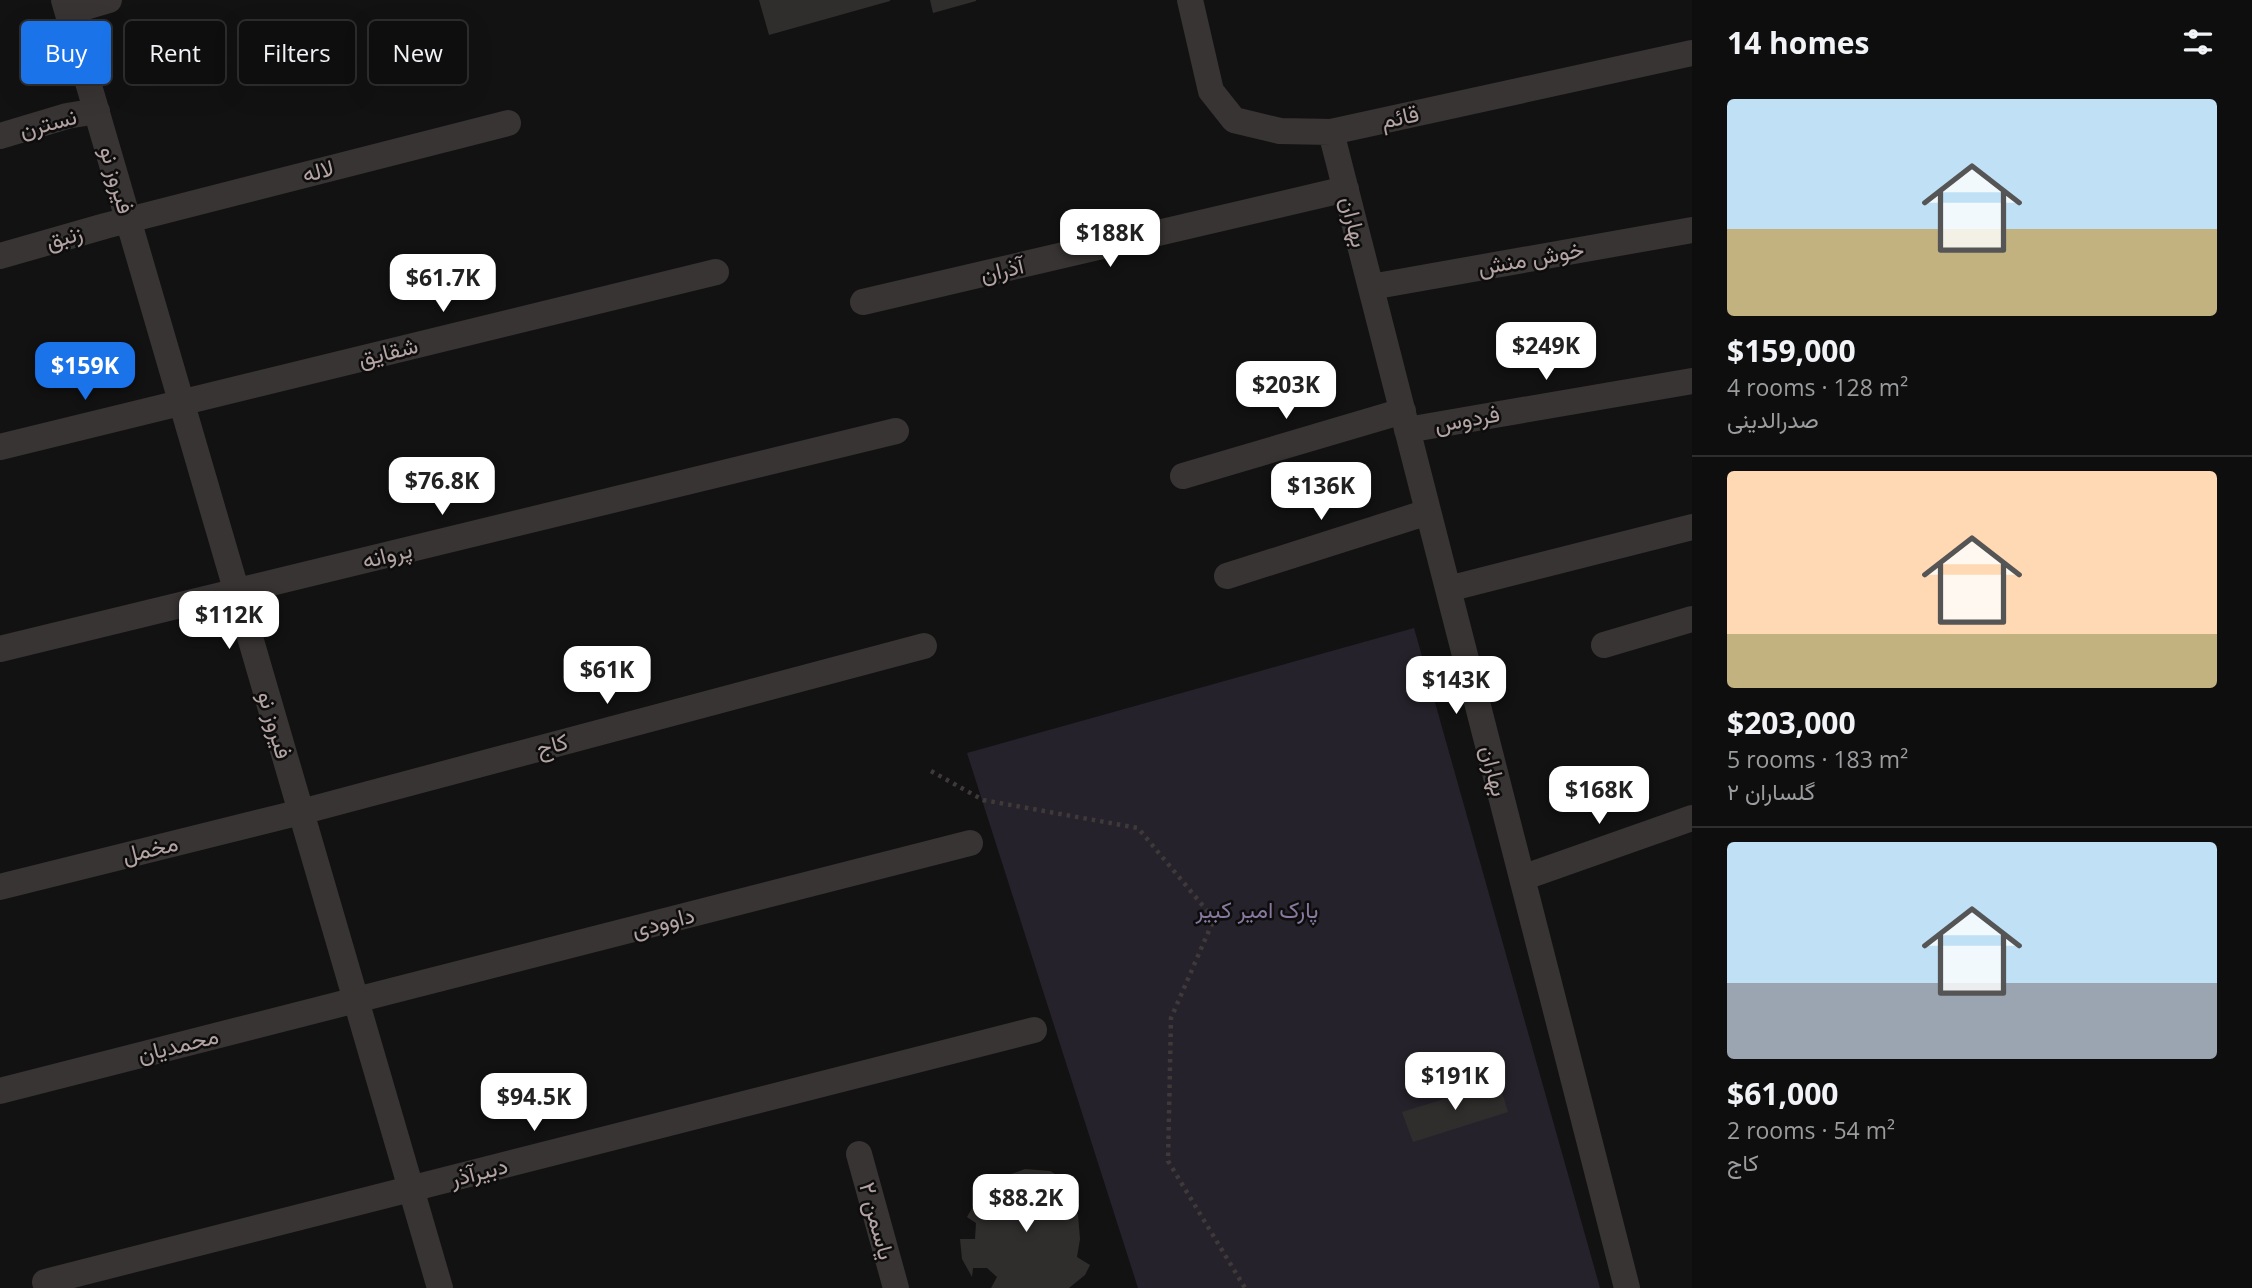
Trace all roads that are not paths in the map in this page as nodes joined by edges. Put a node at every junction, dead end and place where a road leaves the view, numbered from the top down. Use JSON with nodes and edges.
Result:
{"nodes":[{"id":1,"x":109,"y":0,"type":"edge"},
{"id":2,"x":1190,"y":0,"type":"edge"},
{"id":3,"x":66,"y":6,"type":"edge"},
{"id":4,"x":1692,"y":53,"type":"edge"},
{"id":5,"x":97,"y":111,"type":"junction"},
{"id":6,"x":508,"y":123,"type":"dead end"},
{"id":7,"x":1331,"y":132,"type":"junction"},
{"id":8,"x":0,"y":136,"type":"edge"},
{"id":9,"x":1346,"y":189,"type":"junction"},
{"id":10,"x":128,"y":220,"type":"junction"},
{"id":11,"x":1692,"y":230,"type":"edge"},
{"id":12,"x":0,"y":256,"type":"edge"},
{"id":13,"x":716,"y":272,"type":"dead end"},
{"id":14,"x":1371,"y":287,"type":"junction"},
{"id":15,"x":863,"y":302,"type":"dead end"},
{"id":16,"x":1692,"y":381,"type":"edge"},
{"id":17,"x":182,"y":402,"type":"junction"},
{"id":18,"x":1405,"y":420,"type":"junction"},
{"id":19,"x":896,"y":430,"type":"dead end"},
{"id":20,"x":0,"y":447,"type":"edge"},
{"id":21,"x":1183,"y":476,"type":"dead end"},
{"id":22,"x":1429,"y":512,"type":"junction"},
{"id":23,"x":1692,"y":527,"type":"edge"},
{"id":24,"x":1227,"y":576,"type":"dead end"},
{"id":25,"x":1448,"y":589,"type":"junction"},
{"id":26,"x":237,"y":592,"type":"junction"},
{"id":27,"x":1692,"y":619,"type":"edge"},
{"id":28,"x":1604,"y":645,"type":"dead end"},
{"id":29,"x":924,"y":646,"type":"dead end"},
{"id":30,"x":0,"y":649,"type":"edge"},
{"id":31,"x":301,"y":812,"type":"junction"},
{"id":32,"x":1692,"y":818,"type":"edge"},
{"id":33,"x":970,"y":843,"type":"dead end"},
{"id":34,"x":1522,"y":878,"type":"junction"},
{"id":35,"x":0,"y":887,"type":"edge"},
{"id":36,"x":356,"y":1000,"type":"junction"},
{"id":37,"x":1034,"y":1030,"type":"dead end"},
{"id":38,"x":0,"y":1091,"type":"edge"},
{"id":39,"x":859,"y":1154,"type":"dead end"},
{"id":40,"x":411,"y":1189,"type":"junction"},
{"id":41,"x":45,"y":1282,"type":"dead end"},
{"id":42,"x":440,"y":1288,"type":"edge"},
{"id":43,"x":896,"y":1288,"type":"edge"},
{"id":44,"x":1627,"y":1288,"type":"edge"}],
"edges":[{"from":1,"to":3,"type":"street"},
{"from":2,"to":7,"type":"street","name":"قائم"},
{"from":3,"to":5,"type":"street","name":"فیروز نو"},
{"from":4,"to":7,"type":"street","name":"قائم"},
{"from":5,"to":8,"type":"street","name":"نسترن"},
{"from":5,"to":10,"type":"street","name":"فیروز نو"},
{"from":6,"to":10,"type":"street","name":"لاله"},
{"from":7,"to":9,"type":"street","name":"بهاران"},
{"from":9,"to":14,"type":"street","name":"بهاران"},
{"from":9,"to":15,"type":"street","name":"آذران"},
{"from":10,"to":12,"type":"street","name":"زنبق"},
{"from":10,"to":17,"type":"street","name":"فیروز نو"},
{"from":11,"to":14,"type":"street","name":"خوش منش"},
{"from":13,"to":17,"type":"street","name":"شقایق"},
{"from":14,"to":18,"type":"street","name":"بهاران"},
{"from":16,"to":18,"type":"street","name":"فردوس"},
{"from":17,"to":20,"type":"street","name":"شقایق"},
{"from":17,"to":26,"type":"street","name":"فیروز نو"},
{"from":18,"to":21,"type":"street","name":"فردوس"},
{"from":18,"to":22,"type":"street","name":"بهاران"},
{"from":19,"to":26,"type":"street","name":"پروانه"},
{"from":22,"to":24,"type":"street"},
{"from":22,"to":25,"type":"street","name":"بهاران"},
{"from":23,"to":25,"type":"street"},
{"from":25,"to":34,"type":"street","name":"بهاران"},
{"from":26,"to":30,"type":"street","name":"پروانه"},
{"from":26,"to":31,"type":"street","name":"فیروز نو"},
{"from":27,"to":28,"type":"street"},
{"from":29,"to":31,"type":"street","name":"کاج"},
{"from":31,"to":35,"type":"street","name":"مخمل"},
{"from":31,"to":36,"type":"street","name":"فیروز نو"},
{"from":32,"to":34,"type":"street"},
{"from":33,"to":36,"type":"street","name":"داوودی"},
{"from":34,"to":44,"type":"street","name":"بهاران"},
{"from":36,"to":38,"type":"street","name":"محمدیان"},
{"from":36,"to":40,"type":"street","name":"فیروز نو"},
{"from":37,"to":40,"type":"street","name":"دبیرآذر"},
{"from":39,"to":43,"type":"street","name":"یاسمن ۲"},
{"from":40,"to":41,"type":"street","name":"دبیرآذر"},
{"from":40,"to":42,"type":"street","name":"فیروز نو"}]}
